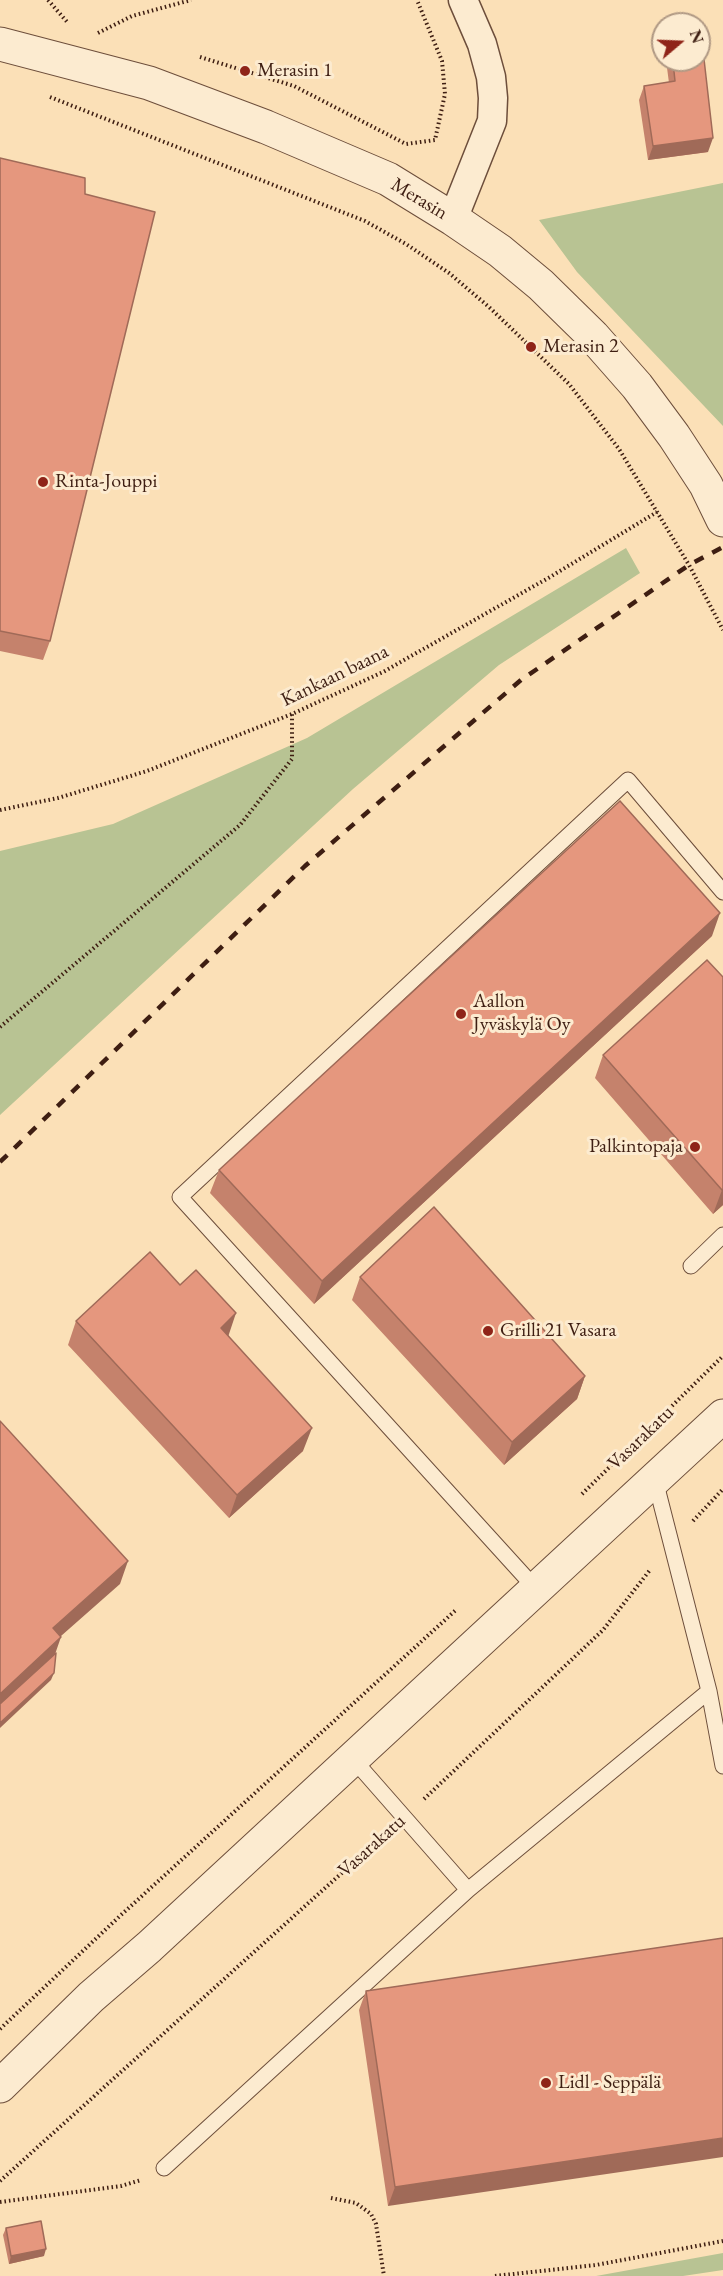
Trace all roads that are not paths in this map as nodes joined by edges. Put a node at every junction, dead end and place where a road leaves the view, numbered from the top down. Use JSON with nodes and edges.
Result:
{"nodes":[{"id":1,"x":463,"y":0,"type":"edge"},
{"id":2,"x":0,"y":44,"type":"edge"},
{"id":3,"x":453,"y":219,"type":"junction"},
{"id":4,"x":723,"y":520,"type":"edge"},
{"id":5,"x":723,"y":892,"type":"edge"},
{"id":6,"x":723,"y":1235,"type":"edge"},
{"id":7,"x":691,"y":1266,"type":"dead end"},
{"id":8,"x":723,"y":1416,"type":"edge"},
{"id":9,"x":655,"y":1480,"type":"junction"},
{"id":10,"x":537,"y":1590,"type":"junction"},
{"id":11,"x":709,"y":1691,"type":"junction"},
{"id":12,"x":353,"y":1759,"type":"junction"},
{"id":13,"x":723,"y":1766,"type":"edge"},
{"id":14,"x":468,"y":1890,"type":"junction"},
{"id":15,"x":0,"y":2086,"type":"edge"},
{"id":16,"x":164,"y":2168,"type":"road end"}],
"edges":[{"from":1,"to":3,"type":"street"},
{"from":2,"to":3,"type":"street","name":"Merasin"},
{"from":3,"to":4,"type":"street","name":"Merasin"},
{"from":5,"to":10,"type":"lane"},
{"from":6,"to":7,"type":"lane"},
{"from":8,"to":9,"type":"street","name":"Vasarakatu"},
{"from":9,"to":10,"type":"street","name":"Vasarakatu"},
{"from":9,"to":11,"type":"lane"},
{"from":10,"to":12,"type":"street","name":"Vasarakatu"},
{"from":11,"to":13,"type":"lane"},
{"from":11,"to":14,"type":"lane"},
{"from":12,"to":14,"type":"lane"},
{"from":12,"to":15,"type":"street","name":"Vasarakatu"},
{"from":14,"to":16,"type":"lane"}]}
